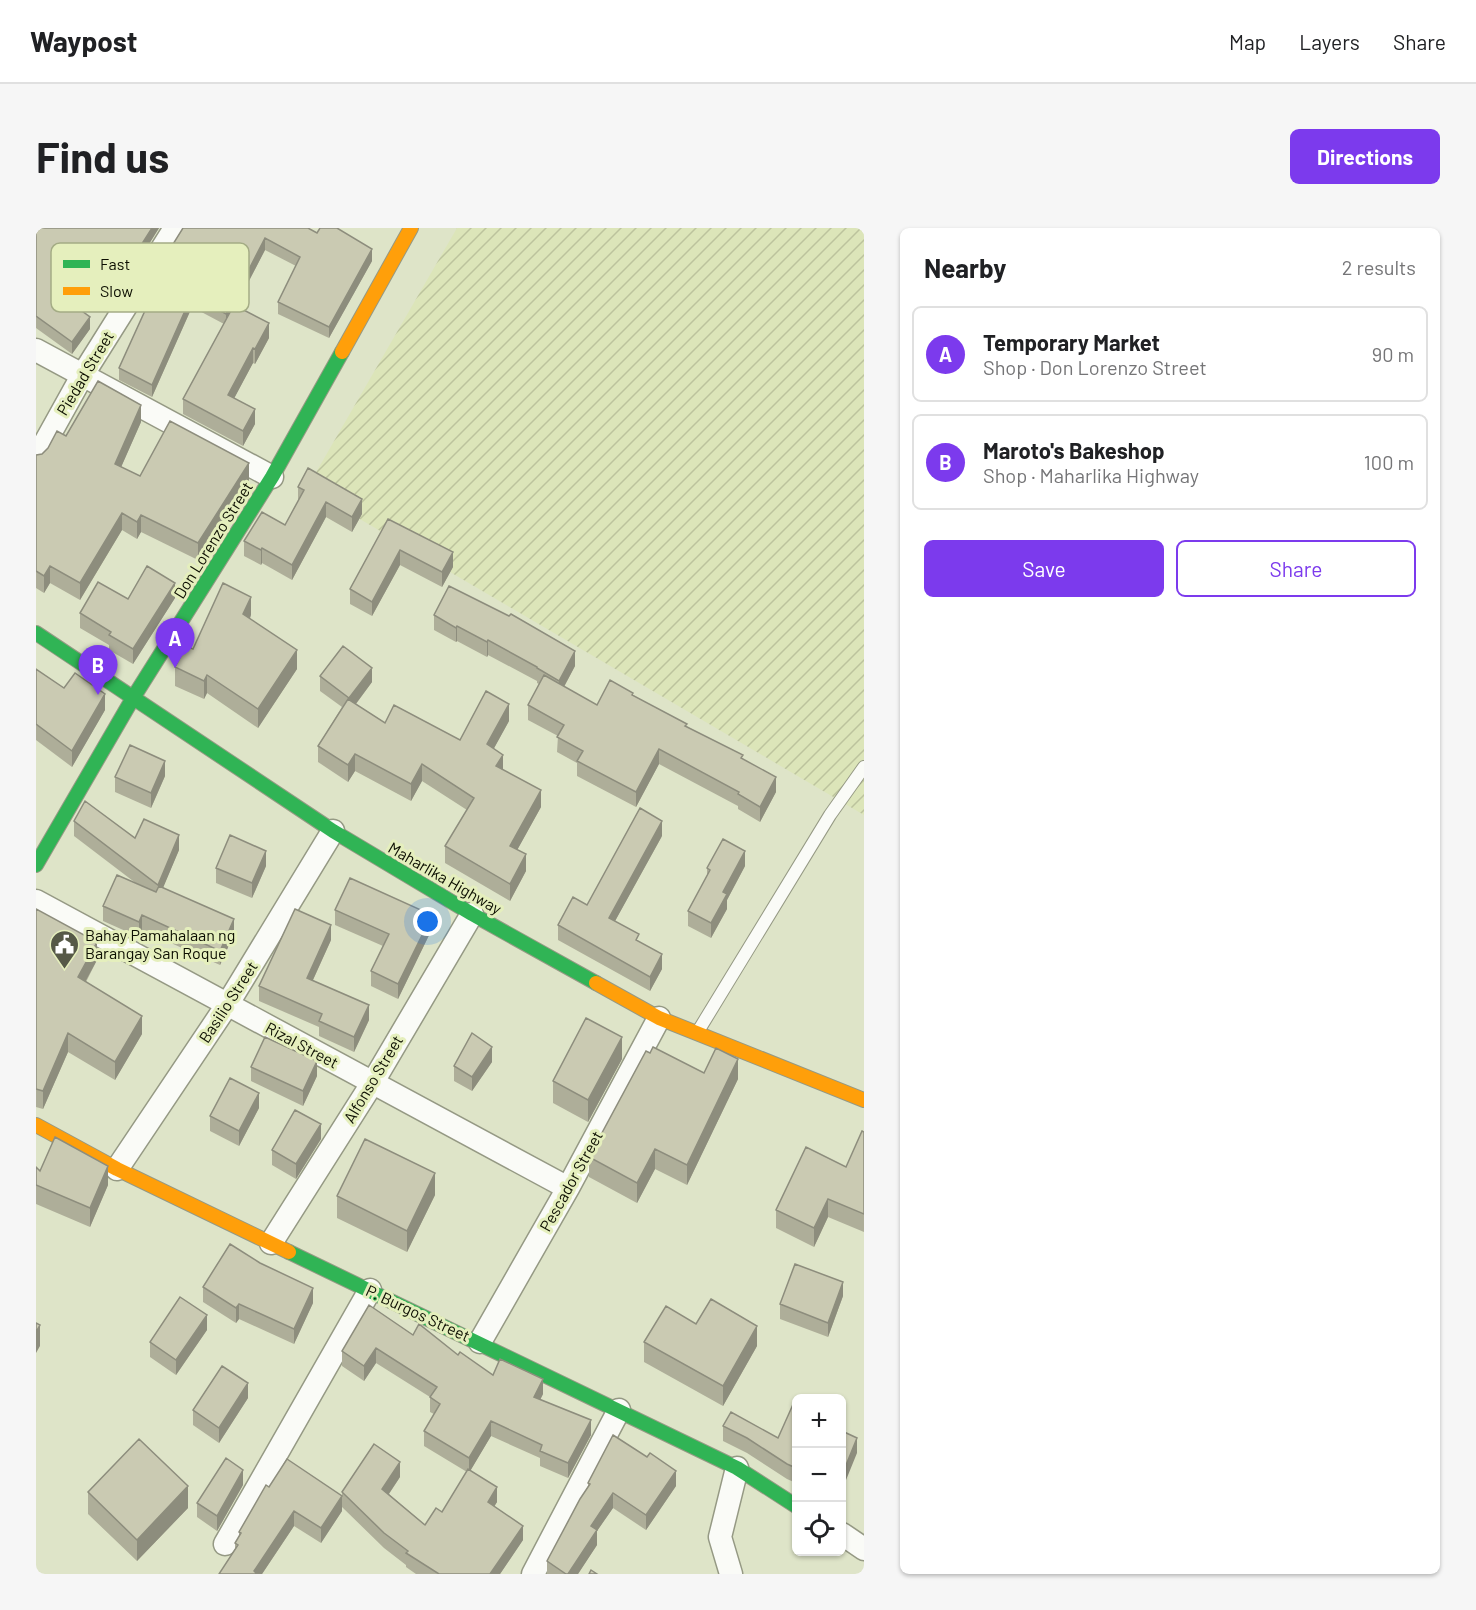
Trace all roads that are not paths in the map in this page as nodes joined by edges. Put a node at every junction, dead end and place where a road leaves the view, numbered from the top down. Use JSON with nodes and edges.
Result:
{"nodes":[{"id":1,"x":175,"y":228,"type":"edge"},
{"id":2,"x":411,"y":228,"type":"edge"},
{"id":3,"x":166,"y":243,"type":"edge"},
{"id":4,"x":122,"y":312,"type":"edge"},
{"id":5,"x":36,"y":350,"type":"edge"},
{"id":6,"x":82,"y":376,"type":"junction"},
{"id":7,"x":36,"y":459,"type":"edge"},
{"id":8,"x":272,"y":477,"type":"junction"},
{"id":9,"x":36,"y":633,"type":"edge"},
{"id":10,"x":133,"y":698,"type":"junction"},
{"id":11,"x":864,"y":767,"type":"edge"},
{"id":12,"x":333,"y":831,"type":"junction"},
{"id":13,"x":36,"y":865,"type":"edge"},
{"id":14,"x":36,"y":901,"type":"edge"},
{"id":15,"x":472,"y":914,"type":"junction"},
{"id":16,"x":227,"y":1005,"type":"junction"},
{"id":17,"x":659,"y":1018,"type":"junction"},
{"id":18,"x":697,"y":1034,"type":"junction"},
{"id":19,"x":373,"y":1082,"type":"junction"},
{"id":20,"x":864,"y":1100,"type":"edge"},
{"id":21,"x":36,"y":1125,"type":"edge"},
{"id":22,"x":117,"y":1168,"type":"junction"},
{"id":23,"x":568,"y":1188,"type":"junction"},
{"id":24,"x":271,"y":1243,"type":"junction"},
{"id":25,"x":370,"y":1290,"type":"junction"},
{"id":26,"x":480,"y":1342,"type":"junction"},
{"id":27,"x":619,"y":1410,"type":"junction"},
{"id":28,"x":737,"y":1468,"type":"junction"},
{"id":29,"x":792,"y":1503,"type":"edge"},
{"id":30,"x":846,"y":1537,"type":"edge"},
{"id":31,"x":225,"y":1544,"type":"dead end"},
{"id":32,"x":864,"y":1548,"type":"edge"},
{"id":33,"x":533,"y":1574,"type":"edge"},
{"id":34,"x":731,"y":1574,"type":"edge"}],
"edges":[{"from":1,"to":3,"type":"street","name":"Piedad Street"},
{"from":2,"to":8,"type":"main road","name":"Don Lorenzo Street"},
{"from":4,"to":6,"type":"street","name":"Piedad Street"},
{"from":5,"to":6,"type":"street"},
{"from":6,"to":7,"type":"street","name":"Piedad Street"},
{"from":6,"to":8,"type":"street"},
{"from":8,"to":10,"type":"main road","name":"Don Lorenzo Street"},
{"from":9,"to":10,"type":"main road","name":"Maharlika Highway"},
{"from":10,"to":12,"type":"main road","name":"Maharlika Highway"},
{"from":10,"to":13,"type":"main road","name":"Don Lorenzo Street"},
{"from":11,"to":18,"type":"lane"},
{"from":12,"to":15,"type":"main road","name":"Maharlika Highway"},
{"from":12,"to":16,"type":"street","name":"Basilio Street"},
{"from":14,"to":16,"type":"street","name":"Rizal Street"},
{"from":15,"to":17,"type":"main road","name":"Maharlika Highway"},
{"from":15,"to":19,"type":"street","name":"Alfonso Street"},
{"from":16,"to":19,"type":"street","name":"Rizal Street"},
{"from":16,"to":22,"type":"street","name":"Basilio Street"},
{"from":17,"to":18,"type":"main road","name":"Maharlika Highway"},
{"from":17,"to":23,"type":"street","name":"Pescador Street"},
{"from":18,"to":20,"type":"main road","name":"Maharlika Highway"},
{"from":19,"to":23,"type":"street","name":"Rizal Street"},
{"from":19,"to":24,"type":"street","name":"Alfonso Street"},
{"from":21,"to":22,"type":"main road","name":"P. Burgos Street"},
{"from":22,"to":24,"type":"main road","name":"P. Burgos Street"},
{"from":23,"to":26,"type":"street","name":"Pescador Street"},
{"from":24,"to":25,"type":"main road","name":"P. Burgos Street"},
{"from":25,"to":26,"type":"main road","name":"P. Burgos Street"},
{"from":25,"to":31,"type":"street"},
{"from":26,"to":27,"type":"main road","name":"P. Burgos Street"},
{"from":27,"to":28,"type":"main road","name":"P. Burgos Street"},
{"from":27,"to":33,"type":"street"},
{"from":28,"to":29,"type":"main road","name":"P. Burgos Street"},
{"from":28,"to":34,"type":"street"},
{"from":30,"to":32,"type":"street"}]}
